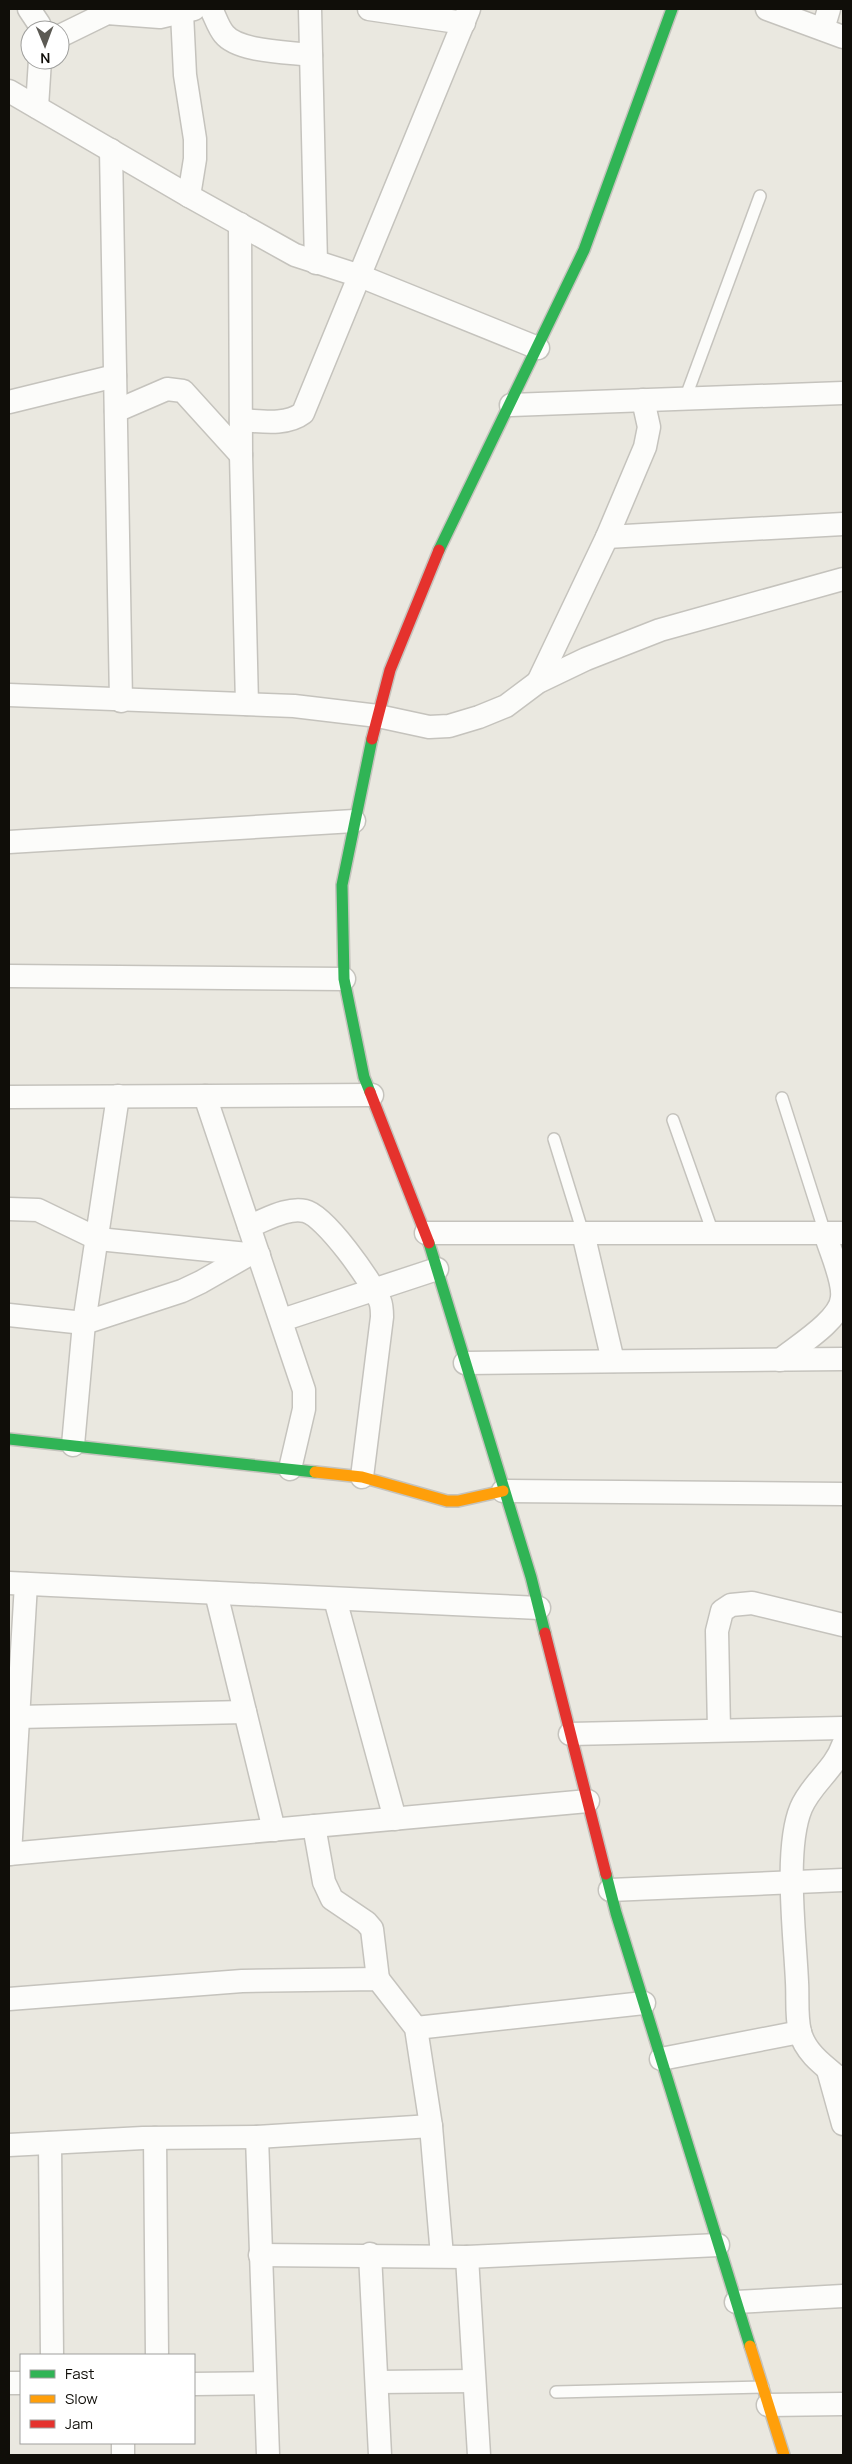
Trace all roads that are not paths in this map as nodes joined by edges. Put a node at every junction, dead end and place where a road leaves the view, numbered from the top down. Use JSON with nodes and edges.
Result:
{"nodes":[{"id":1,"x":29,"y":9,"type":"edge"},
{"id":2,"x":211,"y":9,"type":"edge"},
{"id":3,"x":310,"y":9,"type":"edge"},
{"id":4,"x":369,"y":9,"type":"edge"},
{"id":5,"x":672,"y":9,"type":"edge"},
{"id":6,"x":767,"y":9,"type":"edge"},
{"id":7,"x":188,"y":11,"type":"edge"},
{"id":8,"x":466,"y":16,"type":"edge"},
{"id":9,"x":35,"y":20,"type":"edge"},
{"id":10,"x":833,"y":22,"type":"edge"},
{"id":11,"x":70,"y":31,"type":"edge"},
{"id":12,"x":311,"y":55,"type":"junction"},
{"id":13,"x":39,"y":70,"type":"edge"},
{"id":14,"x":9,"y":91,"type":"edge"},
{"id":15,"x":37,"y":107,"type":"junction"},
{"id":16,"x":111,"y":150,"type":"junction"},
{"id":17,"x":188,"y":196,"type":"junction"},
{"id":18,"x":760,"y":196,"type":"dead end"},
{"id":19,"x":240,"y":224,"type":"junction"},
{"id":20,"x":316,"y":263,"type":"junction"},
{"id":21,"x":360,"y":276,"type":"junction"},
{"id":22,"x":538,"y":348,"type":"junction"},
{"id":23,"x":115,"y":376,"type":"junction"},
{"id":24,"x":843,"y":393,"type":"edge"},
{"id":25,"x":684,"y":399,"type":"junction"},
{"id":26,"x":643,"y":400,"type":"junction"},
{"id":27,"x":9,"y":402,"type":"edge"},
{"id":28,"x":511,"y":405,"type":"junction"},
{"id":29,"x":116,"y":411,"type":"junction"},
{"id":30,"x":241,"y":420,"type":"junction"},
{"id":31,"x":241,"y":455,"type":"junction"},
{"id":32,"x":843,"y":524,"type":"edge"},
{"id":33,"x":607,"y":536,"type":"junction"},
{"id":34,"x":843,"y":579,"type":"edge"},
{"id":35,"x":538,"y":682,"type":"junction"},
{"id":36,"x":9,"y":695,"type":"edge"},
{"id":37,"x":121,"y":701,"type":"junction"},
{"id":38,"x":248,"y":704,"type":"junction"},
{"id":39,"x":378,"y":716,"type":"junction"},
{"id":40,"x":354,"y":821,"type":"junction"},
{"id":41,"x":9,"y":842,"type":"edge"},
{"id":42,"x":9,"y":976,"type":"edge"},
{"id":43,"x":344,"y":979,"type":"junction"},
{"id":44,"x":372,"y":1095,"type":"junction"},
{"id":45,"x":118,"y":1096,"type":"junction"},
{"id":46,"x":205,"y":1096,"type":"junction"},
{"id":47,"x":9,"y":1097,"type":"edge"},
{"id":48,"x":782,"y":1098,"type":"dead end"},
{"id":49,"x":673,"y":1120,"type":"dead end"},
{"id":50,"x":554,"y":1139,"type":"dead end"},
{"id":51,"x":9,"y":1209,"type":"edge"},
{"id":52,"x":250,"y":1226,"type":"junction"},
{"id":53,"x":426,"y":1232,"type":"junction"},
{"id":54,"x":583,"y":1233,"type":"junction"},
{"id":55,"x":713,"y":1233,"type":"junction"},
{"id":56,"x":834,"y":1233,"type":"edge"},
{"id":57,"x":98,"y":1239,"type":"junction"},
{"id":58,"x":254,"y":1254,"type":"junction"},
{"id":59,"x":437,"y":1269,"type":"junction"},
{"id":60,"x":374,"y":1290,"type":"junction"},
{"id":61,"x":9,"y":1315,"type":"edge"},
{"id":62,"x":282,"y":1320,"type":"junction"},
{"id":63,"x":84,"y":1323,"type":"junction"},
{"id":64,"x":843,"y":1359,"type":"edge"},
{"id":65,"x":780,"y":1360,"type":"junction"},
{"id":66,"x":613,"y":1361,"type":"junction"},
{"id":67,"x":465,"y":1363,"type":"junction"},
{"id":68,"x":9,"y":1439,"type":"edge"},
{"id":69,"x":73,"y":1445,"type":"junction"},
{"id":70,"x":290,"y":1469,"type":"junction"},
{"id":71,"x":362,"y":1477,"type":"junction"},
{"id":72,"x":503,"y":1491,"type":"junction"},
{"id":73,"x":843,"y":1494,"type":"edge"},
{"id":74,"x":17,"y":1584,"type":"edge"},
{"id":75,"x":216,"y":1593,"type":"junction"},
{"id":76,"x":335,"y":1598,"type":"junction"},
{"id":77,"x":539,"y":1608,"type":"junction"},
{"id":78,"x":843,"y":1625,"type":"edge"},
{"id":79,"x":245,"y":1712,"type":"junction"},
{"id":80,"x":18,"y":1717,"type":"junction"},
{"id":81,"x":843,"y":1728,"type":"edge"},
{"id":82,"x":719,"y":1730,"type":"junction"},
{"id":83,"x":570,"y":1734,"type":"junction"},
{"id":84,"x":843,"y":1745,"type":"edge"},
{"id":85,"x":588,"y":1802,"type":"junction"},
{"id":86,"x":395,"y":1819,"type":"junction"},
{"id":87,"x":314,"y":1826,"type":"junction"},
{"id":88,"x":274,"y":1830,"type":"junction"},
{"id":89,"x":9,"y":1854,"type":"edge"},
{"id":90,"x":843,"y":1880,"type":"edge"},
{"id":91,"x":792,"y":1882,"type":"junction"},
{"id":92,"x":610,"y":1890,"type":"junction"},
{"id":93,"x":378,"y":1979,"type":"junction"},
{"id":94,"x":9,"y":2000,"type":"edge"},
{"id":95,"x":644,"y":2003,"type":"junction"},
{"id":96,"x":416,"y":2028,"type":"junction"},
{"id":97,"x":800,"y":2032,"type":"junction"},
{"id":98,"x":661,"y":2059,"type":"junction"},
{"id":99,"x":836,"y":2074,"type":"edge"},
{"id":100,"x":843,"y":2124,"type":"edge"},
{"id":101,"x":431,"y":2126,"type":"junction"},
{"id":102,"x":257,"y":2137,"type":"junction"},
{"id":103,"x":155,"y":2138,"type":"junction"},
{"id":104,"x":50,"y":2143,"type":"junction"},
{"id":105,"x":9,"y":2145,"type":"edge"},
{"id":106,"x":718,"y":2245,"type":"junction"},
{"id":107,"x":370,"y":2254,"type":"junction"},
{"id":108,"x":260,"y":2255,"type":"junction"},
{"id":109,"x":442,"y":2256,"type":"junction"},
{"id":110,"x":467,"y":2257,"type":"junction"},
{"id":111,"x":843,"y":2296,"type":"edge"},
{"id":112,"x":736,"y":2302,"type":"junction"},
{"id":113,"x":52,"y":2354,"type":"edge"},
{"id":114,"x":157,"y":2354,"type":"edge"},
{"id":115,"x":474,"y":2381,"type":"junction"},
{"id":116,"x":377,"y":2382,"type":"junction"},
{"id":117,"x":265,"y":2383,"type":"junction"},
{"id":118,"x":195,"y":2384,"type":"edge"},
{"id":119,"x":556,"y":2392,"type":"dead end"},
{"id":120,"x":766,"y":2396,"type":"junction"},
{"id":121,"x":843,"y":2404,"type":"edge"},
{"id":122,"x":268,"y":2455,"type":"edge"},
{"id":123,"x":380,"y":2455,"type":"edge"},
{"id":124,"x":479,"y":2455,"type":"edge"},
{"id":125,"x":784,"y":2455,"type":"edge"}],
"edges":[{"from":1,"to":9,"type":"street"},
{"from":2,"to":12,"type":"street"},
{"from":3,"to":12,"type":"street"},
{"from":4,"to":8,"type":"street"},
{"from":5,"to":22,"type":"street"},
{"from":6,"to":10,"type":"street"},
{"from":7,"to":11,"type":"street"},
{"from":7,"to":17,"type":"street"},
{"from":8,"to":21,"type":"street"},
{"from":12,"to":20,"type":"street"},
{"from":13,"to":15,"type":"street"},
{"from":14,"to":15,"type":"street"},
{"from":15,"to":16,"type":"street"},
{"from":16,"to":17,"type":"street"},
{"from":16,"to":23,"type":"street"},
{"from":17,"to":19,"type":"street"},
{"from":18,"to":25,"type":"lane"},
{"from":19,"to":20,"type":"street"},
{"from":19,"to":30,"type":"street"},
{"from":20,"to":21,"type":"street"},
{"from":21,"to":22,"type":"street"},
{"from":21,"to":30,"type":"street"},
{"from":22,"to":28,"type":"street"},
{"from":23,"to":27,"type":"street"},
{"from":23,"to":29,"type":"street"},
{"from":24,"to":25,"type":"street"},
{"from":25,"to":26,"type":"street"},
{"from":26,"to":28,"type":"street"},
{"from":26,"to":33,"type":"street"},
{"from":28,"to":39,"type":"street"},
{"from":29,"to":31,"type":"street"},
{"from":29,"to":37,"type":"street"},
{"from":30,"to":31,"type":"street"},
{"from":31,"to":38,"type":"street"},
{"from":32,"to":33,"type":"street"},
{"from":33,"to":35,"type":"street"},
{"from":34,"to":35,"type":"street"},
{"from":35,"to":39,"type":"street"},
{"from":36,"to":37,"type":"street"},
{"from":37,"to":38,"type":"street"},
{"from":38,"to":39,"type":"street"},
{"from":39,"to":40,"type":"street"},
{"from":40,"to":41,"type":"street"},
{"from":40,"to":43,"type":"street"},
{"from":42,"to":43,"type":"street"},
{"from":43,"to":44,"type":"street"},
{"from":44,"to":46,"type":"street"},
{"from":44,"to":53,"type":"street"},
{"from":45,"to":46,"type":"street"},
{"from":45,"to":47,"type":"street"},
{"from":45,"to":57,"type":"street"},
{"from":46,"to":52,"type":"street"},
{"from":48,"to":56,"type":"lane"},
{"from":49,"to":55,"type":"lane"},
{"from":50,"to":54,"type":"lane"},
{"from":51,"to":57,"type":"street"},
{"from":52,"to":58,"type":"street"},
{"from":52,"to":60,"type":"street"},
{"from":53,"to":54,"type":"street"},
{"from":53,"to":59,"type":"street"},
{"from":54,"to":55,"type":"street"},
{"from":54,"to":66,"type":"street"},
{"from":55,"to":56,"type":"street"},
{"from":56,"to":65,"type":"street"},
{"from":57,"to":58,"type":"street"},
{"from":57,"to":63,"type":"street"},
{"from":58,"to":62,"type":"street"},
{"from":58,"to":63,"type":"street"},
{"from":59,"to":60,"type":"street"},
{"from":59,"to":67,"type":"street"},
{"from":60,"to":62,"type":"street"},
{"from":60,"to":71,"type":"street"},
{"from":61,"to":63,"type":"street"},
{"from":62,"to":70,"type":"street"},
{"from":63,"to":69,"type":"street"},
{"from":64,"to":65,"type":"street"},
{"from":65,"to":66,"type":"street"},
{"from":66,"to":67,"type":"street"},
{"from":67,"to":72,"type":"street"},
{"from":68,"to":69,"type":"street"},
{"from":69,"to":70,"type":"street"},
{"from":70,"to":71,"type":"street"},
{"from":71,"to":72,"type":"street"},
{"from":72,"to":73,"type":"street"},
{"from":72,"to":77,"type":"street"},
{"from":74,"to":75,"type":"street"},
{"from":74,"to":80,"type":"street"},
{"from":75,"to":76,"type":"street"},
{"from":75,"to":79,"type":"street"},
{"from":76,"to":77,"type":"street"},
{"from":76,"to":86,"type":"street"},
{"from":77,"to":83,"type":"street"},
{"from":78,"to":82,"type":"street"},
{"from":79,"to":80,"type":"street"},
{"from":79,"to":88,"type":"street"},
{"from":80,"to":89,"type":"street"},
{"from":81,"to":82,"type":"street"},
{"from":82,"to":83,"type":"street"},
{"from":83,"to":85,"type":"street"},
{"from":84,"to":91,"type":"street"},
{"from":85,"to":86,"type":"street"},
{"from":85,"to":92,"type":"street"},
{"from":86,"to":87,"type":"street"},
{"from":87,"to":88,"type":"street"},
{"from":87,"to":93,"type":"street"},
{"from":88,"to":89,"type":"street"},
{"from":90,"to":91,"type":"street"},
{"from":91,"to":92,"type":"street"},
{"from":91,"to":97,"type":"street"},
{"from":92,"to":95,"type":"street"},
{"from":93,"to":94,"type":"street"},
{"from":93,"to":96,"type":"street"},
{"from":95,"to":96,"type":"street"},
{"from":95,"to":98,"type":"street"},
{"from":96,"to":101,"type":"street"},
{"from":97,"to":98,"type":"street"},
{"from":97,"to":99,"type":"street"},
{"from":98,"to":106,"type":"street"},
{"from":99,"to":100,"type":"street"},
{"from":101,"to":102,"type":"street"},
{"from":101,"to":109,"type":"street"},
{"from":102,"to":103,"type":"street"},
{"from":102,"to":108,"type":"street"},
{"from":103,"to":104,"type":"street"},
{"from":103,"to":114,"type":"street"},
{"from":104,"to":105,"type":"street"},
{"from":104,"to":113,"type":"street"},
{"from":106,"to":110,"type":"street"},
{"from":106,"to":112,"type":"street"},
{"from":107,"to":108,"type":"street"},
{"from":107,"to":109,"type":"street"},
{"from":107,"to":116,"type":"street"},
{"from":108,"to":117,"type":"street"},
{"from":109,"to":110,"type":"street"},
{"from":110,"to":115,"type":"street"},
{"from":111,"to":112,"type":"street"},
{"from":112,"to":120,"type":"street"},
{"from":115,"to":116,"type":"street"},
{"from":115,"to":124,"type":"street"},
{"from":116,"to":123,"type":"street"},
{"from":117,"to":118,"type":"street"},
{"from":117,"to":122,"type":"street"},
{"from":119,"to":120,"type":"lane"},
{"from":120,"to":121,"type":"street"},
{"from":120,"to":125,"type":"street"}]}
